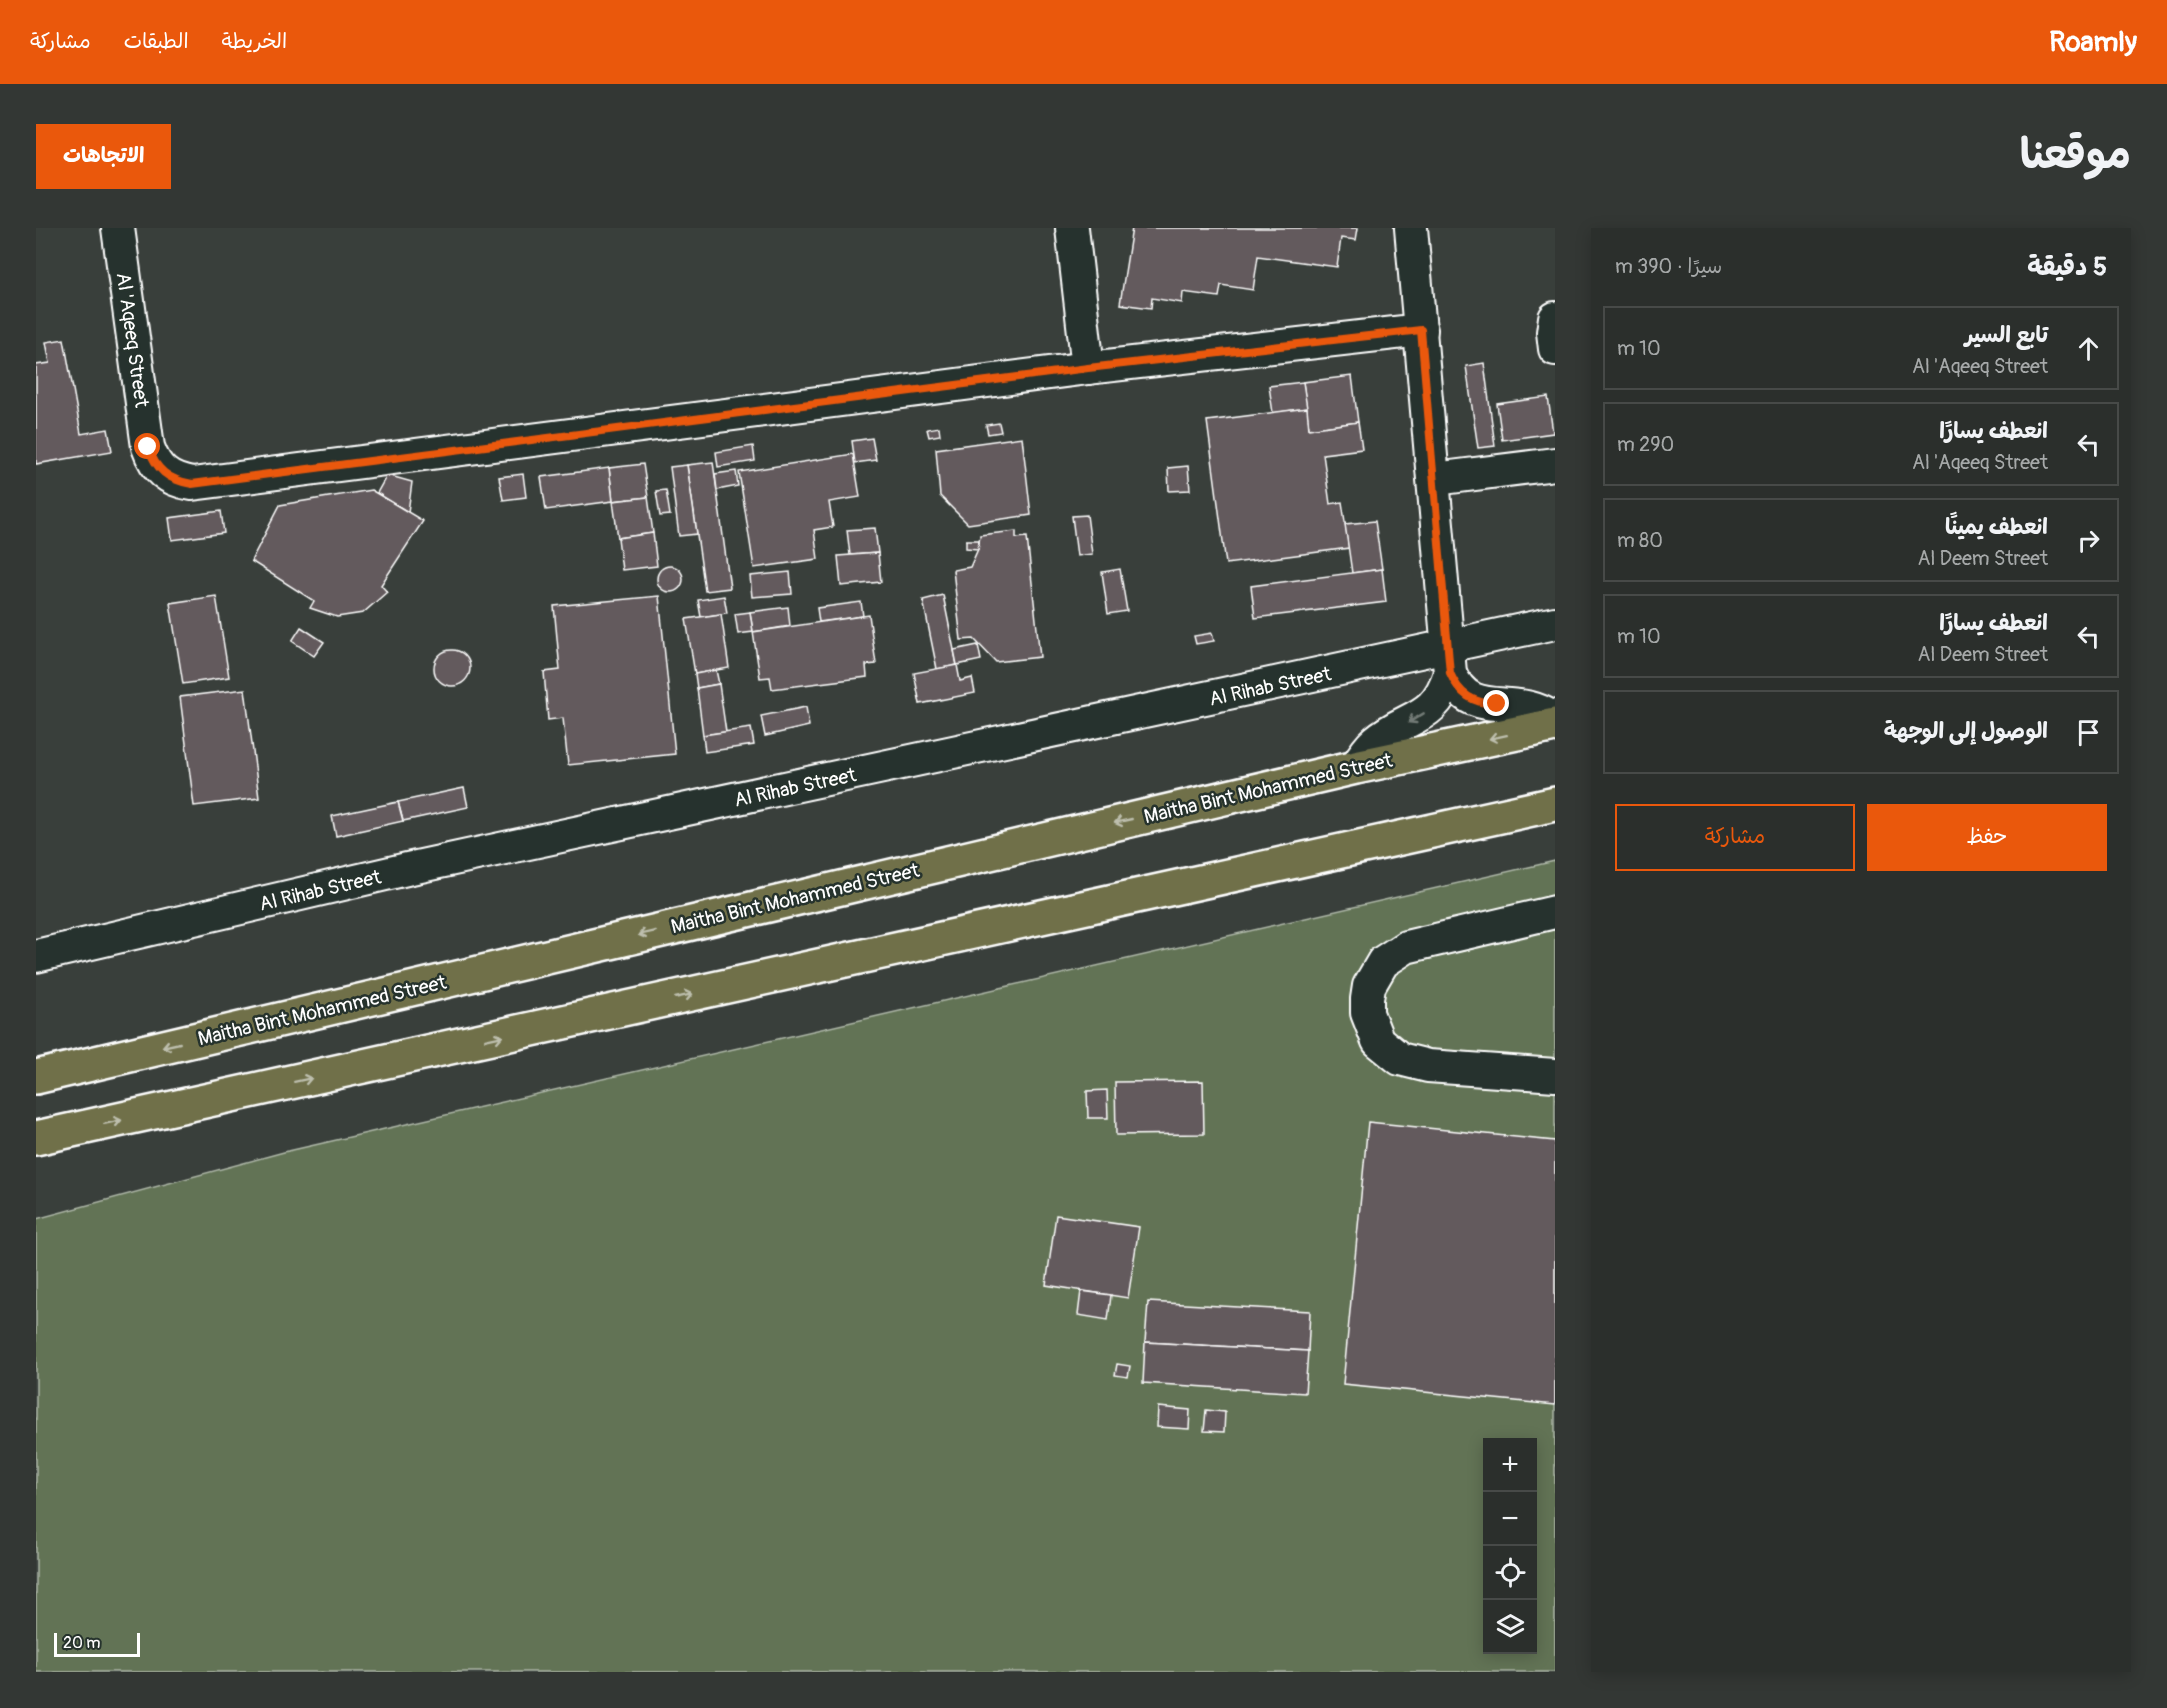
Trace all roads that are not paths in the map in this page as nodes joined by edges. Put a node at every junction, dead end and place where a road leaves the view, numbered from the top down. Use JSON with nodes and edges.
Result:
{"nodes":[{"id":1,"x":118,"y":228,"type":"edge"},
{"id":2,"x":1072,"y":228,"type":"edge"},
{"id":3,"x":1411,"y":228,"type":"edge"},
{"id":4,"x":1555,"y":318,"type":"edge"},
{"id":5,"x":1421,"y":330,"type":"junction"},
{"id":6,"x":1555,"y":349,"type":"edge"},
{"id":7,"x":1088,"y":368,"type":"junction"},
{"id":8,"x":1555,"y":464,"type":"edge"},
{"id":9,"x":1435,"y":479,"type":"junction"},
{"id":10,"x":1555,"y":624,"type":"edge"},
{"id":11,"x":1449,"y":660,"type":"junction"},
{"id":12,"x":1555,"y":720,"type":"edge"},
{"id":13,"x":1555,"y":725,"type":"edge"},
{"id":14,"x":1356,"y":767,"type":"junction"},
{"id":15,"x":1555,"y":804,"type":"edge"},
{"id":16,"x":1555,"y":912,"type":"edge"},
{"id":17,"x":36,"y":956,"type":"edge"},
{"id":18,"x":42,"y":1074,"type":"edge"},
{"id":19,"x":1555,"y":1075,"type":"edge"},
{"id":20,"x":43,"y":1138,"type":"edge"}],
"edges":[{"from":1,"to":7,"type":"street","name":"Al 'Aqeeq Street"},
{"from":2,"to":7,"type":"street"},
{"from":3,"to":5,"type":"street"},
{"from":4,"to":6,"type":"street"},
{"from":5,"to":7,"type":"street","name":"Al 'Aqeeq Street"},
{"from":5,"to":9,"type":"street"},
{"from":8,"to":9,"type":"street"},
{"from":9,"to":11,"type":"street"},
{"from":10,"to":11,"type":"street","name":"Al Rihab Street"},
{"from":11,"to":12,"type":"street"},
{"from":11,"to":14,"type":"street","one_way":true},
{"from":11,"to":17,"type":"street","name":"Al Rihab Street"},
{"from":13,"to":14,"type":"main road","name":"Maitha Bint Mohammed Street","one_way":true},
{"from":14,"to":18,"type":"main road","name":"Maitha Bint Mohammed Street","one_way":true},
{"from":20,"to":15,"type":"main road","one_way":true},
{"from":16,"to":19,"type":"street"}]}
